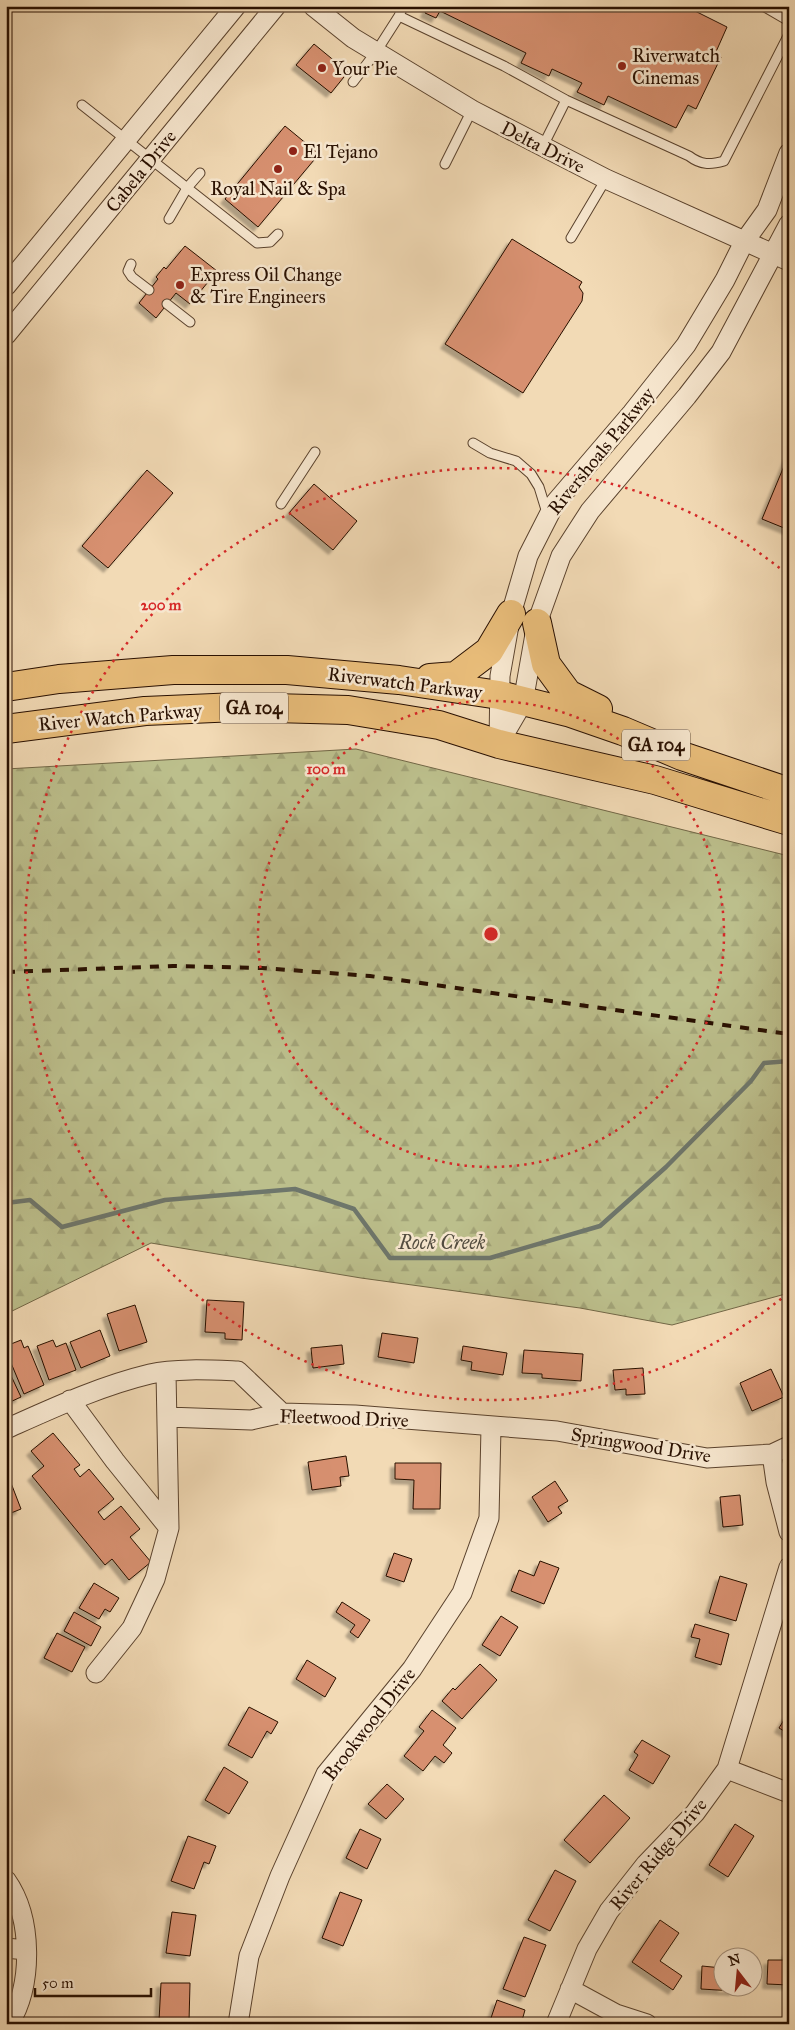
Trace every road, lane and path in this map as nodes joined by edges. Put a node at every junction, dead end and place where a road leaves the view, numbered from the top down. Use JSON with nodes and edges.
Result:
{"nodes":[{"id":1,"x":236,"y":6,"type":"edge"},
{"id":2,"x":276,"y":6,"type":"edge"},
{"id":3,"x":313,"y":6,"type":"edge"},
{"id":4,"x":404,"y":6,"type":"edge"},
{"id":5,"x":763,"y":6,"type":"edge"},
{"id":6,"x":399,"y":16,"type":"junction"},
{"id":7,"x":789,"y":21,"type":"edge"},
{"id":8,"x":789,"y":34,"type":"edge"},
{"id":9,"x":376,"y":52,"type":"junction"},
{"id":10,"x":353,"y":82,"type":"dead end"},
{"id":11,"x":566,"y":100,"type":"junction"},
{"id":12,"x":82,"y":105,"type":"dead end"},
{"id":13,"x":472,"y":110,"type":"junction"},
{"id":14,"x":126,"y":140,"type":"junction"},
{"id":15,"x":542,"y":146,"type":"junction"},
{"id":16,"x":789,"y":153,"type":"edge"},
{"id":17,"x":151,"y":159,"type":"junction"},
{"id":18,"x":445,"y":164,"type":"dead end"},
{"id":19,"x":200,"y":172,"type":"dead end"},
{"id":20,"x":606,"y":179,"type":"junction"},
{"id":21,"x":187,"y":188,"type":"junction"},
{"id":22,"x":169,"y":219,"type":"dead end"},
{"id":23,"x":789,"y":224,"type":"edge"},
{"id":24,"x":278,"y":234,"type":"dead end"},
{"id":25,"x":571,"y":238,"type":"dead end"},
{"id":26,"x":744,"y":242,"type":"junction"},
{"id":27,"x":781,"y":257,"type":"edge"},
{"id":28,"x":131,"y":264,"type":"dead end"},
{"id":29,"x":6,"y":286,"type":"edge"},
{"id":30,"x":149,"y":290,"type":"dead end"},
{"id":31,"x":167,"y":304,"type":"dead end"},
{"id":32,"x":190,"y":322,"type":"dead end"},
{"id":33,"x":6,"y":335,"type":"edge"},
{"id":34,"x":473,"y":442,"type":"dead end"},
{"id":35,"x":314,"y":452,"type":"dead end"},
{"id":36,"x":281,"y":504,"type":"dead end"},
{"id":37,"x":548,"y":518,"type":"junction"},
{"id":38,"x":524,"y":618,"type":"junction"},
{"id":39,"x":399,"y":680,"type":"junction"},
{"id":40,"x":6,"y":687,"type":"edge"},
{"id":41,"x":511,"y":698,"type":"junction"},
{"id":42,"x":6,"y":729,"type":"edge"},
{"id":43,"x":499,"y":744,"type":"junction"},
{"id":44,"x":783,"y":790,"type":"edge"},
{"id":45,"x":789,"y":821,"type":"edge"},
{"id":46,"x":166,"y":1373,"type":"junction"},
{"id":47,"x":70,"y":1400,"type":"junction"},
{"id":48,"x":282,"y":1413,"type":"junction"},
{"id":49,"x":167,"y":1417,"type":"junction"},
{"id":50,"x":492,"y":1427,"type":"junction"},
{"id":51,"x":6,"y":1429,"type":"edge"},
{"id":52,"x":780,"y":1450,"type":"edge"},
{"id":53,"x":169,"y":1528,"type":"junction"},
{"id":54,"x":789,"y":1532,"type":"edge"},
{"id":55,"x":789,"y":1567,"type":"edge"},
{"id":56,"x":789,"y":1572,"type":"edge"},
{"id":57,"x":96,"y":1673,"type":"dead end"},
{"id":58,"x":727,"y":1769,"type":"junction"},
{"id":59,"x":789,"y":1793,"type":"edge"},
{"id":60,"x":6,"y":1880,"type":"edge"},
{"id":61,"x":6,"y":1948,"type":"edge"},
{"id":62,"x":26,"y":1950,"type":"junction"},
{"id":63,"x":570,"y":1989,"type":"junction"},
{"id":64,"x":9,"y":2024,"type":"edge"},
{"id":65,"x":238,"y":2024,"type":"edge"},
{"id":66,"x":556,"y":2024,"type":"edge"},
{"id":67,"x":647,"y":2024,"type":"edge"}],
"edges":[{"from":1,"to":14,"type":"street","name":"Cabela Drive"},
{"from":2,"to":17,"type":"street","name":"Cabela Drive"},
{"from":3,"to":9,"type":"street","name":"Delta Drive"},
{"from":4,"to":6,"type":"lane"},
{"from":5,"to":7,"type":"lane"},
{"from":6,"to":9,"type":"lane"},
{"from":6,"to":11,"type":"lane"},
{"from":8,"to":11,"type":"lane"},
{"from":9,"to":10,"type":"lane"},
{"from":9,"to":13,"type":"street","name":"Delta Drive"},
{"from":11,"to":15,"type":"lane"},
{"from":12,"to":14,"type":"lane"},
{"from":13,"to":15,"type":"street","name":"Delta Drive"},
{"from":13,"to":18,"type":"lane"},
{"from":14,"to":17,"type":"lane"},
{"from":14,"to":29,"type":"street","name":"Cabela Drive"},
{"from":15,"to":20,"type":"street","name":"Delta Drive"},
{"from":16,"to":26,"type":"street","name":"Rivershoals Parkway"},
{"from":17,"to":21,"type":"lane"},
{"from":17,"to":33,"type":"street","name":"Cabela Drive"},
{"from":19,"to":21,"type":"lane"},
{"from":20,"to":25,"type":"lane"},
{"from":20,"to":26,"type":"street","name":"Delta Drive"},
{"from":21,"to":22,"type":"lane"},
{"from":21,"to":24,"type":"lane"},
{"from":23,"to":27,"type":"street","name":"Rivershoals Parkway"},
{"from":26,"to":27,"type":"street","name":"Delta Drive"},
{"from":26,"to":37,"type":"street","name":"Rivershoals Parkway"},
{"from":27,"to":38,"type":"street","name":"Rivershoals Parkway"},
{"from":28,"to":30,"type":"lane"},
{"from":31,"to":32,"type":"lane"},
{"from":34,"to":37,"type":"lane"},
{"from":35,"to":36,"type":"lane"},
{"from":37,"to":38,"type":"street","name":"Rivershoals Parkway"},
{"from":38,"to":39,"type":"main road"},
{"from":38,"to":41,"type":"street","name":"Rivershoals Parkway"},
{"from":38,"to":41,"type":"street","name":"Rivershoals Parkway"},
{"from":38,"to":44,"type":"main road"},
{"from":39,"to":40,"type":"main road","name":"Riverwatch Parkway","number":"GA 104"},
{"from":39,"to":41,"type":"main road","name":"Riverwatch Parkway","number":"GA 104"},
{"from":41,"to":43,"type":"street","name":"Rivershoals Parkway"},
{"from":41,"to":44,"type":"main road","name":"Riverwatch Parkway","number":"GA 104"},
{"from":42,"to":43,"type":"main road","name":"River Watch Parkway","number":"GA 104"},
{"from":43,"to":45,"type":"main road","number":"GA 104"},
{"from":46,"to":47,"type":"street"},
{"from":46,"to":48,"type":"street"},
{"from":46,"to":49,"type":"street"},
{"from":47,"to":51,"type":"street"},
{"from":47,"to":53,"type":"street"},
{"from":48,"to":49,"type":"street","name":"Fleetwood Drive"},
{"from":48,"to":50,"type":"street","name":"Fleetwood Drive"},
{"from":49,"to":53,"type":"street"},
{"from":50,"to":52,"type":"street","name":"Springwood Drive"},
{"from":50,"to":65,"type":"street","name":"Brookwood Drive"},
{"from":52,"to":54,"type":"street"},
{"from":53,"to":57,"type":"street"},
{"from":55,"to":56,"type":"street","name":"River Ridge Drive"},
{"from":56,"to":58,"type":"street","name":"River Ridge Drive"},
{"from":58,"to":59,"type":"street"},
{"from":58,"to":63,"type":"street","name":"River Ridge Drive"},
{"from":60,"to":62,"type":"street"},
{"from":61,"to":62,"type":"street"},
{"from":62,"to":64,"type":"street"},
{"from":63,"to":66,"type":"street","name":"River Ridge Drive"},
{"from":63,"to":67,"type":"street"}]}
